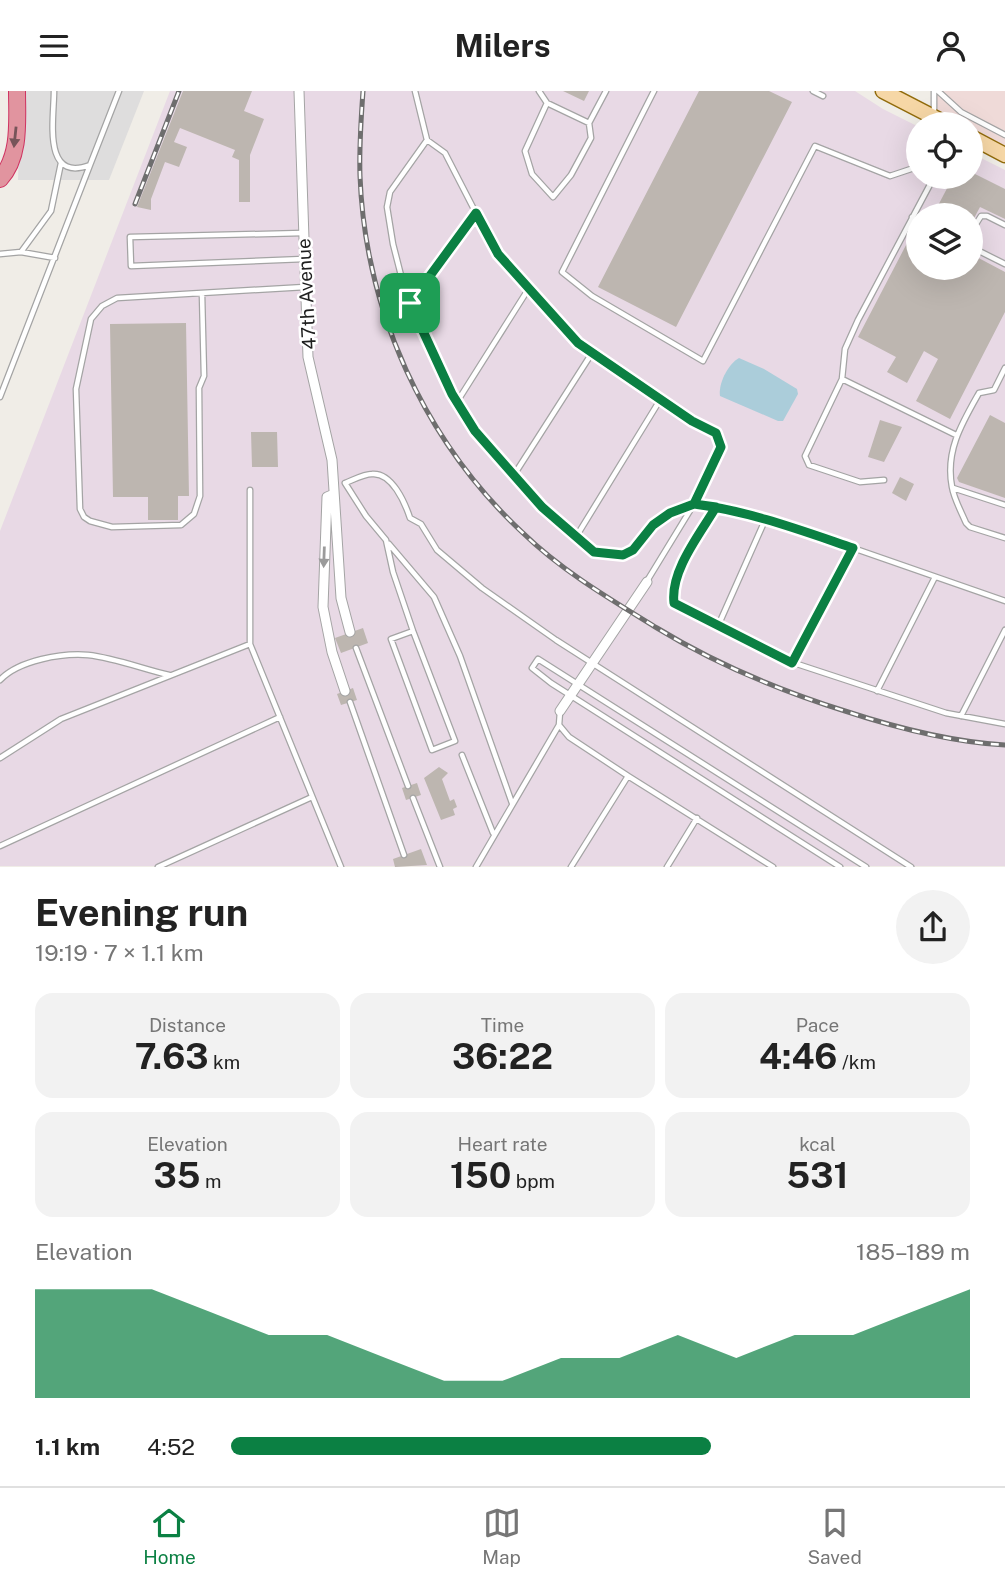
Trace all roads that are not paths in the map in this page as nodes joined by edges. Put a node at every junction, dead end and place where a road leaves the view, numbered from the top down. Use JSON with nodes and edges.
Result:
{"nodes":[{"id":1,"x":17,"y":91,"type":"edge"},
{"id":2,"x":54,"y":91,"type":"edge"},
{"id":3,"x":119,"y":91,"type":"edge"},
{"id":4,"x":299,"y":91,"type":"edge"},
{"id":5,"x":415,"y":91,"type":"edge"},
{"id":6,"x":539,"y":91,"type":"edge"},
{"id":7,"x":606,"y":91,"type":"edge"},
{"id":8,"x":654,"y":91,"type":"edge"},
{"id":9,"x":813,"y":91,"type":"edge"},
{"id":10,"x":883,"y":91,"type":"edge"},
{"id":11,"x":936,"y":91,"type":"edge"},
{"id":12,"x":823,"y":96,"type":"dead end"},
{"id":13,"x":547,"y":103,"type":"junction"},
{"id":14,"x":920,"y":112,"type":"edge"},
{"id":15,"x":937,"y":112,"type":"edge"},
{"id":16,"x":589,"y":123,"type":"junction"},
{"id":17,"x":1005,"y":135,"type":"edge"},
{"id":18,"x":427,"y":140,"type":"junction"},
{"id":19,"x":983,"y":143,"type":"edge"},
{"id":20,"x":1005,"y":155,"type":"edge"},
{"id":21,"x":61,"y":163,"type":"junction"},
{"id":22,"x":90,"y":165,"type":"junction"},
{"id":23,"x":906,"y":171,"type":"edge"},
{"id":24,"x":0,"y":179,"type":"edge"},
{"id":25,"x":476,"y":213,"type":"junction"},
{"id":26,"x":983,"y":216,"type":"edge"},
{"id":27,"x":1005,"y":225,"type":"edge"},
{"id":28,"x":906,"y":229,"type":"edge"},
{"id":29,"x":303,"y":233,"type":"junction"},
{"id":30,"x":21,"y":252,"type":"junction"},
{"id":31,"x":983,"y":253,"type":"edge"},
{"id":32,"x":0,"y":254,"type":"edge"},
{"id":33,"x":55,"y":258,"type":"junction"},
{"id":34,"x":304,"y":259,"type":"junction"},
{"id":35,"x":1005,"y":264,"type":"edge"},
{"id":36,"x":304,"y":286,"type":"junction"},
{"id":37,"x":528,"y":288,"type":"junction"},
{"id":38,"x":202,"y":294,"type":"junction"},
{"id":39,"x":410,"y":303,"type":"junction"},
{"id":40,"x":592,"y":353,"type":"junction"},
{"id":41,"x":1005,"y":368,"type":"edge"},
{"id":42,"x":842,"y":379,"type":"junction"},
{"id":43,"x":314,"y":383,"type":"junction"},
{"id":44,"x":305,"y":394,"type":"dead end"},
{"id":45,"x":0,"y":397,"type":"edge"},
{"id":46,"x":660,"y":400,"type":"junction"},
{"id":47,"x":457,"y":403,"type":"junction"},
{"id":48,"x":956,"y":435,"type":"junction"},
{"id":49,"x":514,"y":475,"type":"junction"},
{"id":50,"x":884,"y":480,"type":"dead end"},
{"id":51,"x":345,"y":483,"type":"junction"},
{"id":52,"x":952,"y":488,"type":"junction"},
{"id":53,"x":334,"y":489,"type":"junction"},
{"id":54,"x":250,"y":491,"type":"dead end"},
{"id":55,"x":694,"y":504,"type":"junction"},
{"id":56,"x":1005,"y":505,"type":"edge"},
{"id":57,"x":716,"y":507,"type":"junction"},
{"id":58,"x":766,"y":518,"type":"junction"},
{"id":59,"x":576,"y":537,"type":"junction"},
{"id":60,"x":1005,"y":538,"type":"edge"},
{"id":61,"x":386,"y":540,"type":"junction"},
{"id":62,"x":853,"y":548,"type":"junction"},
{"id":63,"x":934,"y":577,"type":"junction"},
{"id":64,"x":647,"y":582,"type":"joint"},
{"id":65,"x":1005,"y":601,"type":"edge"},
{"id":66,"x":718,"y":626,"type":"junction"},
{"id":67,"x":1005,"y":630,"type":"edge"},
{"id":68,"x":413,"y":631,"type":"junction"},
{"id":69,"x":350,"y":632,"type":"dead end"},
{"id":70,"x":250,"y":644,"type":"junction"},
{"id":71,"x":356,"y":647,"type":"dead end"},
{"id":72,"x":592,"y":663,"type":"junction"},
{"id":73,"x":792,"y":663,"type":"junction"},
{"id":74,"x":171,"y":675,"type":"junction"},
{"id":75,"x":0,"y":680,"type":"edge"},
{"id":76,"x":578,"y":684,"type":"junction"},
{"id":77,"x":345,"y":691,"type":"dead end"},
{"id":78,"x":877,"y":691,"type":"junction"},
{"id":79,"x":571,"y":696,"type":"junction"},
{"id":80,"x":350,"y":702,"type":"dead end"},
{"id":81,"x":560,"y":711,"type":"joint"},
{"id":82,"x":961,"y":716,"type":"junction"},
{"id":83,"x":280,"y":717,"type":"junction"},
{"id":84,"x":1005,"y":724,"type":"edge"},
{"id":85,"x":559,"y":726,"type":"junction"},
{"id":86,"x":462,"y":755,"type":"dead end"},
{"id":87,"x":0,"y":758,"type":"edge"},
{"id":88,"x":628,"y":776,"type":"junction"},
{"id":89,"x":408,"y":786,"type":"dead end"},
{"id":90,"x":312,"y":796,"type":"junction"},
{"id":91,"x":413,"y":798,"type":"dead end"},
{"id":92,"x":512,"y":803,"type":"junction"},
{"id":93,"x":697,"y":818,"type":"junction"},
{"id":94,"x":494,"y":833,"type":"junction"},
{"id":95,"x":0,"y":846,"type":"edge"},
{"id":96,"x":404,"y":855,"type":"dead end"},
{"id":97,"x":762,"y":864,"type":"edge"},
{"id":98,"x":158,"y":866,"type":"edge"},
{"id":99,"x":341,"y":866,"type":"edge"},
{"id":100,"x":440,"y":866,"type":"edge"},
{"id":101,"x":476,"y":866,"type":"edge"},
{"id":102,"x":571,"y":866,"type":"edge"},
{"id":103,"x":667,"y":866,"type":"edge"},
{"id":104,"x":773,"y":866,"type":"edge"},
{"id":105,"x":839,"y":866,"type":"edge"},
{"id":106,"x":866,"y":866,"type":"edge"},
{"id":107,"x":911,"y":866,"type":"edge"}],
"edges":[{"from":1,"to":24,"type":"highway","one_way":true},
{"from":2,"to":21,"type":"lane"},
{"from":3,"to":22,"type":"lane"},
{"from":4,"to":29,"type":"street","name":"47th Avenue"},
{"from":5,"to":18,"type":"lane"},
{"from":6,"to":13,"type":"lane"},
{"from":7,"to":16,"type":"lane"},
{"from":8,"to":23,"type":"lane"},
{"from":9,"to":12,"type":"lane"},
{"from":10,"to":14,"type":"main road"},
{"from":11,"to":15,"type":"lane"},
{"from":11,"to":17,"type":"lane"},
{"from":13,"to":16,"type":"lane"},
{"from":13,"to":16,"type":"lane"},
{"from":18,"to":25,"type":"lane"},
{"from":18,"to":39,"type":"lane"},
{"from":19,"to":20,"type":"main road"},
{"from":21,"to":22,"type":"lane"},
{"from":21,"to":30,"type":"lane"},
{"from":22,"to":33,"type":"lane"},
{"from":25,"to":37,"type":"lane"},
{"from":25,"to":39,"type":"lane"},
{"from":26,"to":27,"type":"lane"},
{"from":28,"to":42,"type":"lane"},
{"from":29,"to":34,"type":"street","name":"47th Avenue"},
{"from":29,"to":34,"type":"lane"},
{"from":30,"to":32,"type":"lane"},
{"from":30,"to":33,"type":"lane"},
{"from":31,"to":35,"type":"lane"},
{"from":33,"to":45,"type":"lane"},
{"from":34,"to":36,"type":"street","name":"47th Avenue"},
{"from":36,"to":38,"type":"lane"},
{"from":36,"to":43,"type":"street","name":"47th Avenue"},
{"from":37,"to":40,"type":"lane"},
{"from":37,"to":47,"type":"lane"},
{"from":38,"to":38,"type":"lane"},
{"from":39,"to":47,"type":"lane"},
{"from":40,"to":46,"type":"lane"},
{"from":40,"to":49,"type":"lane"},
{"from":41,"to":48,"type":"lane"},
{"from":42,"to":48,"type":"lane"},
{"from":42,"to":50,"type":"lane"},
{"from":43,"to":44,"type":"street"},
{"from":43,"to":53,"type":"street","name":"47th Avenue"},
{"from":46,"to":55,"type":"lane"},
{"from":46,"to":59,"type":"lane"},
{"from":47,"to":49,"type":"lane"},
{"from":48,"to":52,"type":"lane"},
{"from":49,"to":59,"type":"lane"},
{"from":51,"to":53,"type":"lane"},
{"from":51,"to":61,"type":"lane"},
{"from":51,"to":72,"type":"lane"},
{"from":52,"to":56,"type":"lane"},
{"from":52,"to":60,"type":"lane"},
{"from":53,"to":69,"type":"street","name":"47th Avenue"},
{"from":53,"to":77,"type":"street","name":"47th Avenue","one_way":true},
{"from":54,"to":70,"type":"lane"},
{"from":55,"to":57,"type":"lane"},
{"from":55,"to":59,"type":"lane"},
{"from":55,"to":64,"type":"lane"},
{"from":57,"to":58,"type":"lane"},
{"from":57,"to":66,"type":"lane"},
{"from":58,"to":62,"type":"lane"},
{"from":58,"to":66,"type":"lane"},
{"from":61,"to":68,"type":"lane"},
{"from":61,"to":92,"type":"lane"},
{"from":62,"to":63,"type":"lane"},
{"from":62,"to":73,"type":"lane"},
{"from":63,"to":65,"type":"lane"},
{"from":63,"to":78,"type":"lane"},
{"from":64,"to":72,"type":"street"},
{"from":66,"to":73,"type":"lane"},
{"from":67,"to":82,"type":"lane"},
{"from":68,"to":68,"type":"lane"},
{"from":70,"to":74,"type":"lane"},
{"from":70,"to":83,"type":"lane"},
{"from":71,"to":89,"type":"lane"},
{"from":72,"to":76,"type":"street"},
{"from":72,"to":107,"type":"lane"},
{"from":73,"to":78,"type":"lane"},
{"from":74,"to":75,"type":"lane"},
{"from":74,"to":87,"type":"lane"},
{"from":76,"to":79,"type":"street"},
{"from":76,"to":79,"type":"lane"},
{"from":76,"to":106,"type":"lane"},
{"from":78,"to":82,"type":"lane"},
{"from":79,"to":81,"type":"street"},
{"from":79,"to":105,"type":"lane"},
{"from":80,"to":96,"type":"lane"},
{"from":81,"to":85,"type":"lane"},
{"from":82,"to":84,"type":"lane"},
{"from":83,"to":90,"type":"lane"},
{"from":83,"to":95,"type":"lane"},
{"from":85,"to":88,"type":"lane"},
{"from":85,"to":92,"type":"lane"},
{"from":86,"to":94,"type":"lane"},
{"from":88,"to":93,"type":"lane"},
{"from":88,"to":102,"type":"lane"},
{"from":90,"to":98,"type":"lane"},
{"from":90,"to":99,"type":"lane"},
{"from":91,"to":100,"type":"lane"},
{"from":92,"to":94,"type":"lane"},
{"from":93,"to":97,"type":"lane"},
{"from":93,"to":103,"type":"lane"},
{"from":94,"to":101,"type":"lane"},
{"from":97,"to":104,"type":"lane"}]}
